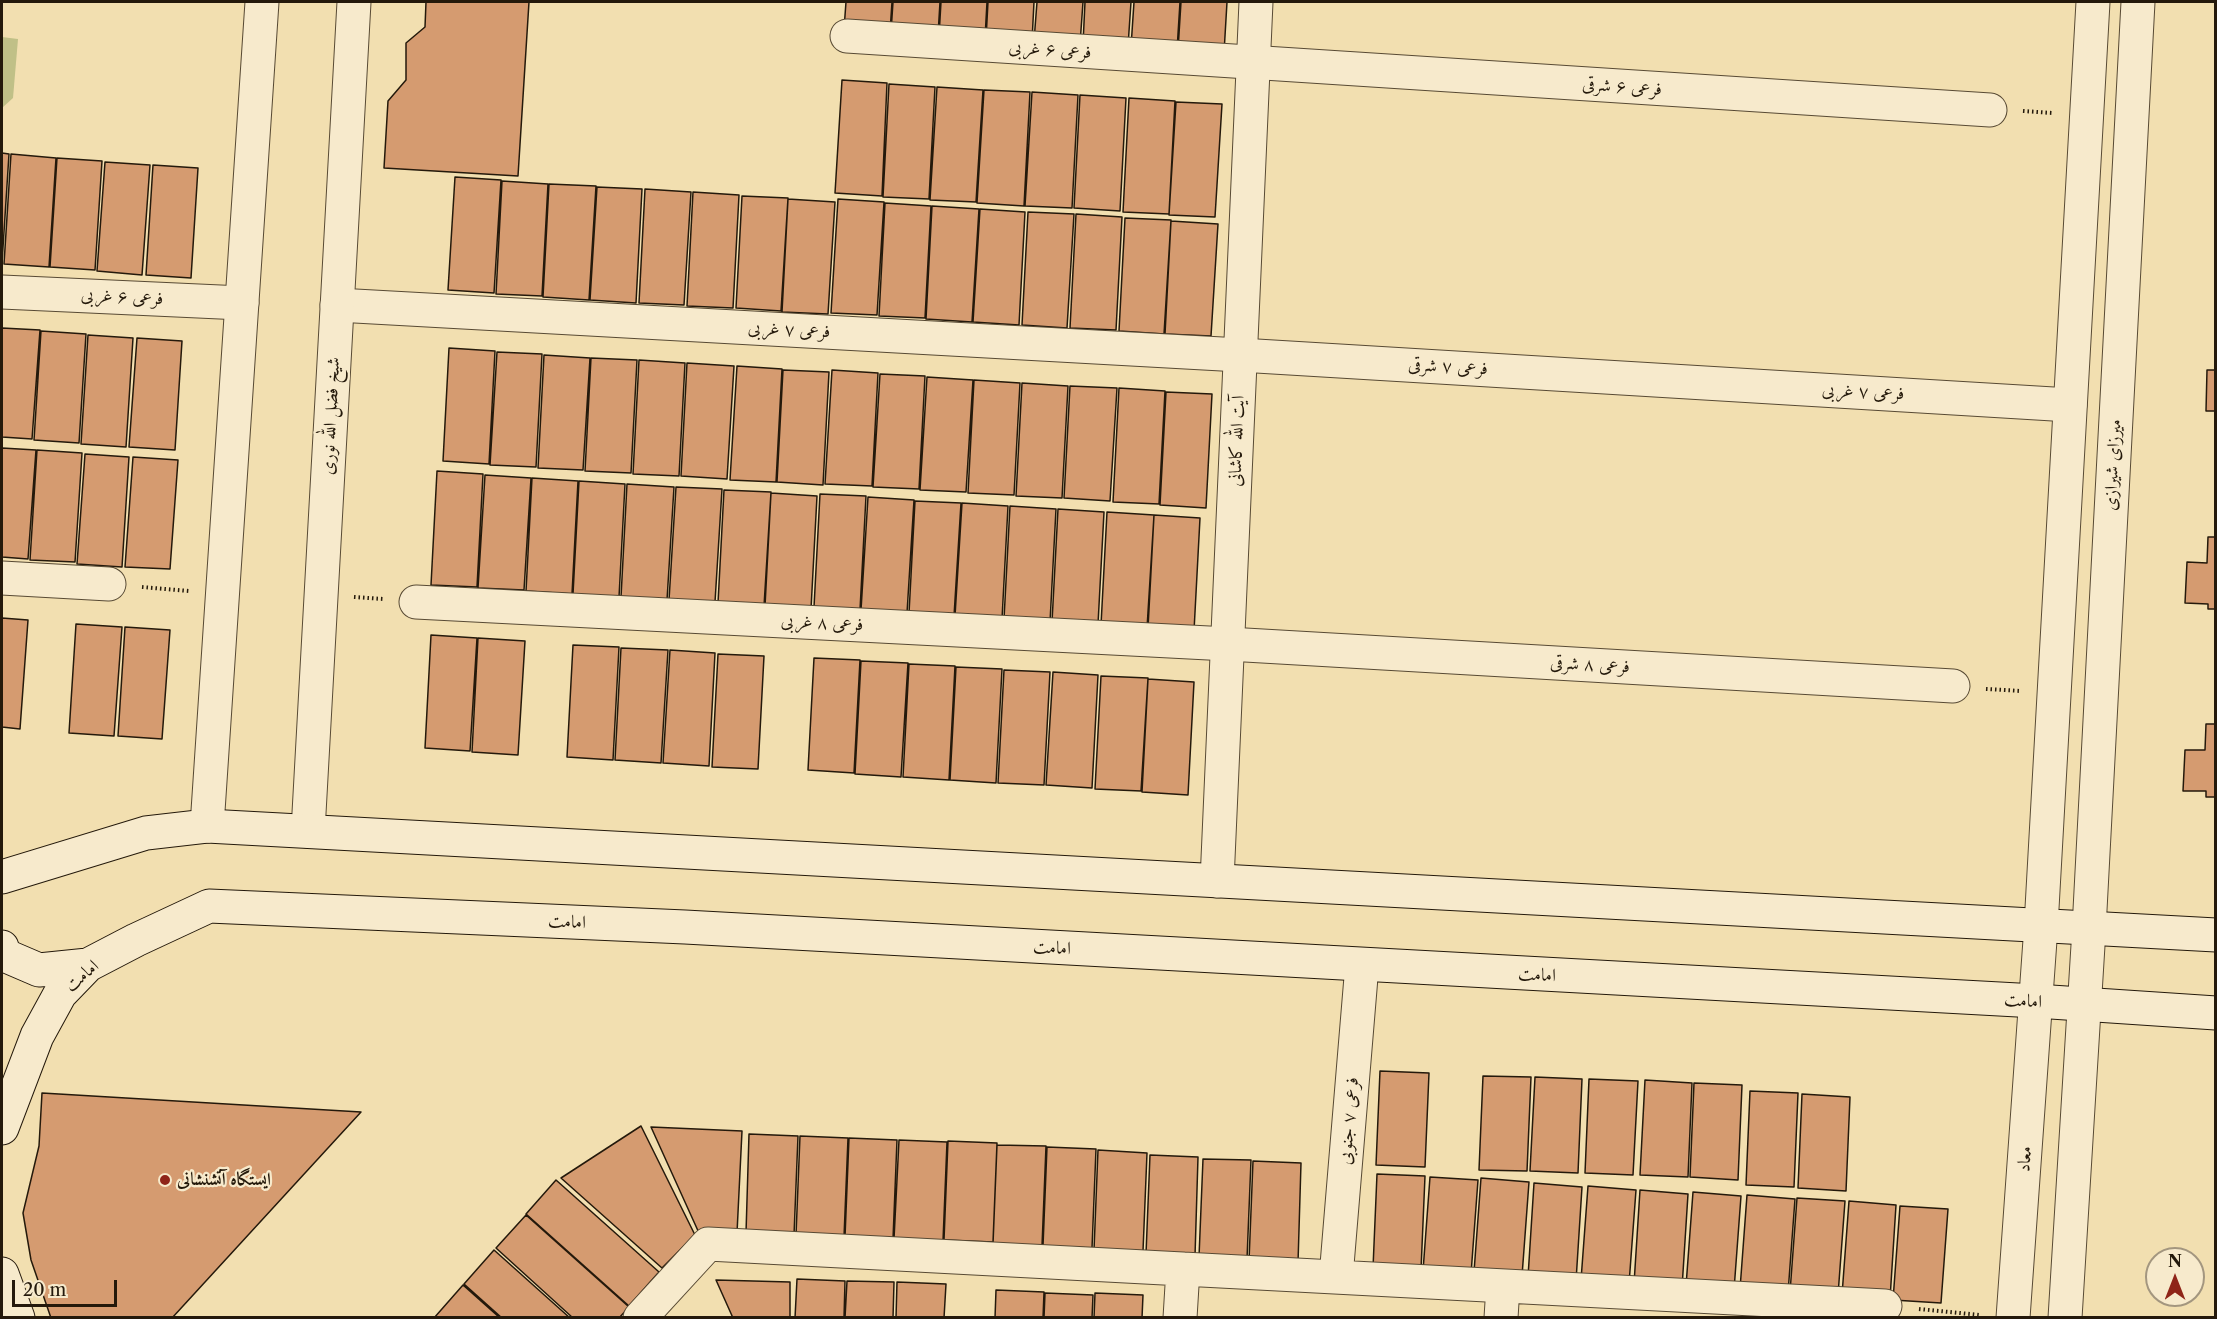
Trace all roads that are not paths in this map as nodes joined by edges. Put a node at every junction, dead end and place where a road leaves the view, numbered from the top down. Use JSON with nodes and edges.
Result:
{"nodes":[{"id":1,"x":262,"y":2,"type":"edge"},
{"id":2,"x":354,"y":2,"type":"edge"},
{"id":3,"x":1256,"y":2,"type":"edge"},
{"id":4,"x":2093,"y":2,"type":"edge"},
{"id":5,"x":2138,"y":2,"type":"edge"},
{"id":6,"x":847,"y":36,"type":"dead end"},
{"id":7,"x":1254,"y":63,"type":"junction"},
{"id":8,"x":1990,"y":110,"type":"road end"},
{"id":9,"x":2,"y":292,"type":"edge"},
{"id":10,"x":242,"y":303,"type":"junction"},
{"id":11,"x":337,"y":305,"type":"junction"},
{"id":12,"x":1240,"y":355,"type":"junction"},
{"id":13,"x":1655,"y":380,"type":"joint"},
{"id":14,"x":2070,"y":405,"type":"junction"},
{"id":15,"x":2,"y":578,"type":"edge"},
{"id":16,"x":109,"y":584,"type":"road end"},
{"id":17,"x":416,"y":602,"type":"road end"},
{"id":18,"x":1228,"y":644,"type":"junction"},
{"id":19,"x":1953,"y":686,"type":"road end"},
{"id":20,"x":207,"y":826,"type":"junction"},
{"id":21,"x":308,"y":831,"type":"junction"},
{"id":22,"x":8,"y":881,"type":"edge"},
{"id":23,"x":1217,"y":881,"type":"junction"},
{"id":24,"x":2041,"y":926,"type":"junction"},
{"id":25,"x":2089,"y":928,"type":"junction"},
{"id":26,"x":2216,"y":935,"type":"edge"},
{"id":27,"x":2,"y":947,"type":"edge"},
{"id":28,"x":88,"y":965,"type":"junction"},
{"id":29,"x":1362,"y":965,"type":"junction"},
{"id":30,"x":2036,"y":1001,"type":"junction"},
{"id":31,"x":2083,"y":1006,"type":"junction"},
{"id":32,"x":2216,"y":1013,"type":"edge"},
{"id":33,"x":2,"y":1128,"type":"edge"},
{"id":34,"x":1183,"y":1269,"type":"junction"},
{"id":35,"x":2,"y":1274,"type":"edge"},
{"id":36,"x":1336,"y":1277,"type":"junction"},
{"id":37,"x":1502,"y":1302,"type":"edge"},
{"id":38,"x":1885,"y":1306,"type":"road end"},
{"id":39,"x":12,"y":1314,"type":"edge"},
{"id":40,"x":640,"y":1317,"type":"edge"},
{"id":41,"x":1180,"y":1317,"type":"edge"},
{"id":42,"x":2002,"y":1317,"type":"edge"},
{"id":43,"x":2065,"y":1317,"type":"edge"}],
"edges":[{"from":1,"to":10,"type":"street"},
{"from":2,"to":11,"type":"street","name":"شیخ فضل الله نوری"},
{"from":3,"to":7,"type":"street","name":"آیت الله کاشانی"},
{"from":4,"to":14,"type":"street"},
{"from":5,"to":25,"type":"street","name":"میرزای شیرازی"},
{"from":6,"to":7,"type":"street","name":"فرعی ۶ غربی"},
{"from":7,"to":8,"type":"street","name":"فرعی ۶ شرقی"},
{"from":7,"to":12,"type":"street","name":"آیت الله کاشانی"},
{"from":9,"to":10,"type":"street","name":"فرعی ۶ غربی"},
{"from":10,"to":20,"type":"street"},
{"from":11,"to":12,"type":"street","name":"فرعی ۷ غربی"},
{"from":11,"to":21,"type":"street","name":"شیخ فضل الله نوری"},
{"from":12,"to":13,"type":"street","name":"فرعی ۷ شرقی"},
{"from":12,"to":18,"type":"street","name":"آیت الله کاشانی"},
{"from":13,"to":14,"type":"street","name":"فرعی ۷ غربی"},
{"from":14,"to":24,"type":"street"},
{"from":15,"to":16,"type":"street"},
{"from":17,"to":18,"type":"street","name":"فرعی ۸ غربی"},
{"from":18,"to":19,"type":"street","name":"فرعی ۸ شرقی"},
{"from":18,"to":23,"type":"street","name":"آیت الله کاشانی"},
{"from":20,"to":21,"type":"street"},
{"from":20,"to":22,"type":"street"},
{"from":21,"to":23,"type":"street"},
{"from":23,"to":24,"type":"street"},
{"from":24,"to":25,"type":"street"},
{"from":24,"to":30,"type":"street","name":"معاد"},
{"from":25,"to":26,"type":"street"},
{"from":25,"to":31,"type":"street","name":"میرزای شیرازی"},
{"from":27,"to":28,"type":"street"},
{"from":28,"to":29,"type":"street","name":"امامت"},
{"from":28,"to":33,"type":"street","name":"امامت"},
{"from":29,"to":30,"type":"street","name":"امامت"},
{"from":29,"to":36,"type":"street","name":"فرعی ۷ جنوبی"},
{"from":30,"to":31,"type":"street","name":"امامت"},
{"from":30,"to":42,"type":"street","name":"معاد"},
{"from":31,"to":32,"type":"street","name":"امامت"},
{"from":31,"to":43,"type":"street"},
{"from":34,"to":36,"type":"street"},
{"from":34,"to":40,"type":"street"},
{"from":34,"to":41,"type":"street"},
{"from":35,"to":39,"type":"street"},
{"from":36,"to":37,"type":"street"},
{"from":37,"to":38,"type":"street"}]}
